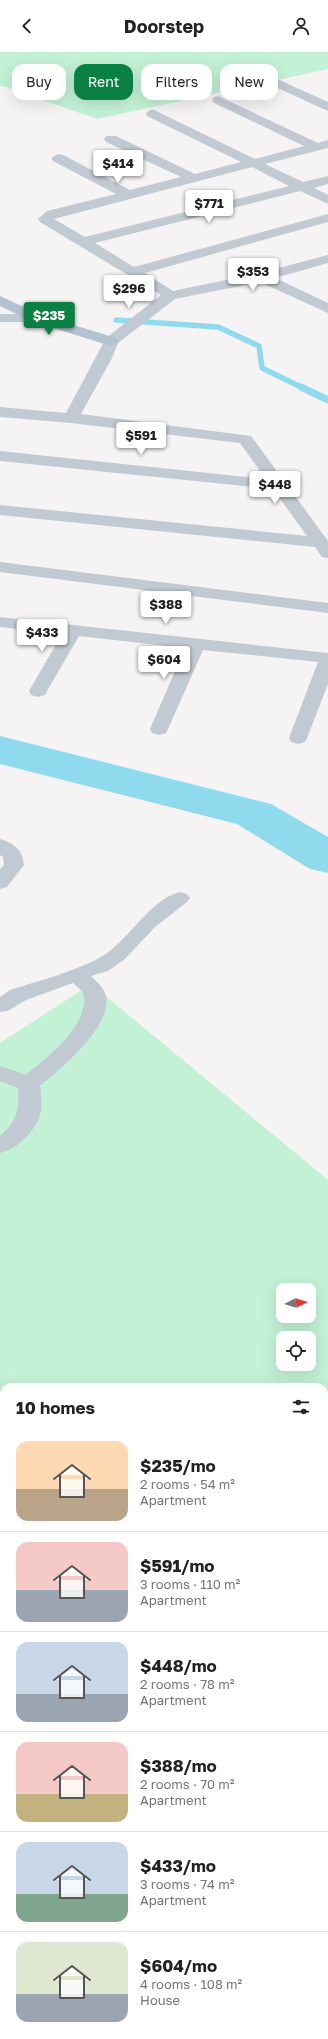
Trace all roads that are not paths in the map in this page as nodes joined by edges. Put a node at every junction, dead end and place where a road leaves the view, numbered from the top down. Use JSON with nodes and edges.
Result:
{"nodes":[{"id":1,"x":278,"y":83,"type":"edge"},
{"id":2,"x":218,"y":100,"type":"dead end"},
{"id":3,"x":328,"y":107,"type":"edge"},
{"id":4,"x":152,"y":113,"type":"dead end"},
{"id":5,"x":111,"y":139,"type":"dead end"},
{"id":6,"x":323,"y":145,"type":"edge"},
{"id":7,"x":58,"y":158,"type":"dead end"},
{"id":8,"x":252,"y":163,"type":"junction"},
{"id":9,"x":193,"y":178,"type":"junction"},
{"id":10,"x":328,"y":180,"type":"edge"},
{"id":11,"x":300,"y":187,"type":"junction"},
{"id":12,"x":127,"y":194,"type":"junction"},
{"id":13,"x":328,"y":200,"type":"edge"},
{"id":14,"x":328,"y":218,"type":"edge"},
{"id":15,"x":83,"y":242,"type":"junction"},
{"id":16,"x":328,"y":259,"type":"edge"},
{"id":17,"x":133,"y":272,"type":"junction"},
{"id":18,"x":262,"y":277,"type":"junction"},
{"id":19,"x":170,"y":296,"type":"junction"},
{"id":20,"x":0,"y":300,"type":"edge"},
{"id":21,"x":328,"y":309,"type":"edge"},
{"id":22,"x":0,"y":318,"type":"edge"},
{"id":23,"x":36,"y":318,"type":"junction"},
{"id":24,"x":111,"y":341,"type":"junction"},
{"id":25,"x":0,"y":412,"type":"edge"},
{"id":26,"x":71,"y":418,"type":"junction"},
{"id":27,"x":0,"y":456,"type":"edge"},
{"id":28,"x":278,"y":485,"type":"junction"},
{"id":29,"x":0,"y":510,"type":"edge"},
{"id":30,"x":324,"y":548,"type":"edge"},
{"id":31,"x":0,"y":567,"type":"edge"},
{"id":32,"x":328,"y":608,"type":"edge"},
{"id":33,"x":0,"y":622,"type":"edge"},
{"id":34,"x":73,"y":630,"type":"junction"},
{"id":35,"x":196,"y":644,"type":"junction"},
{"id":36,"x":328,"y":659,"type":"edge"},
{"id":37,"x":38,"y":691,"type":"dead end"},
{"id":38,"x":159,"y":729,"type":"dead end"},
{"id":39,"x":298,"y":738,"type":"dead end"},
{"id":40,"x":0,"y":845,"type":"edge"},
{"id":41,"x":0,"y":883,"type":"edge"},
{"id":42,"x":180,"y":898,"type":"dead end"},
{"id":43,"x":77,"y":975,"type":"junction"},
{"id":44,"x":0,"y":1006,"type":"edge"},
{"id":45,"x":0,"y":1074,"type":"edge"},
{"id":46,"x":29,"y":1084,"type":"junction"},
{"id":47,"x":0,"y":1146,"type":"edge"}],
"edges":[{"from":1,"to":3,"type":"street"},
{"from":2,"to":6,"type":"street"},
{"from":4,"to":8,"type":"street"},
{"from":5,"to":9,"type":"street"},
{"from":6,"to":8,"type":"street"},
{"from":7,"to":12,"type":"street"},
{"from":8,"to":9,"type":"street"},
{"from":8,"to":11,"type":"street"},
{"from":9,"to":12,"type":"street"},
{"from":10,"to":11,"type":"street"},
{"from":11,"to":13,"type":"street"},
{"from":11,"to":15,"type":"street"},
{"from":12,"to":15,"type":"street"},
{"from":14,"to":17,"type":"street"},
{"from":15,"to":17,"type":"street"},
{"from":16,"to":18,"type":"street"},
{"from":17,"to":19,"type":"street"},
{"from":18,"to":19,"type":"street"},
{"from":18,"to":21,"type":"street"},
{"from":19,"to":24,"type":"street"},
{"from":20,"to":23,"type":"main road"},
{"from":22,"to":23,"type":"street"},
{"from":23,"to":24,"type":"main road"},
{"from":24,"to":26,"type":"street"},
{"from":25,"to":26,"type":"street"},
{"from":26,"to":28,"type":"street"},
{"from":27,"to":28,"type":"street"},
{"from":28,"to":30,"type":"street"},
{"from":29,"to":30,"type":"street"},
{"from":31,"to":32,"type":"street"},
{"from":33,"to":34,"type":"street"},
{"from":34,"to":35,"type":"street"},
{"from":34,"to":37,"type":"street"},
{"from":35,"to":36,"type":"street"},
{"from":35,"to":38,"type":"street"},
{"from":36,"to":39,"type":"street"},
{"from":40,"to":41,"type":"street"},
{"from":42,"to":43,"type":"street"},
{"from":43,"to":44,"type":"street"},
{"from":43,"to":46,"type":"street"},
{"from":45,"to":46,"type":"street"},
{"from":46,"to":47,"type":"street"}]}
